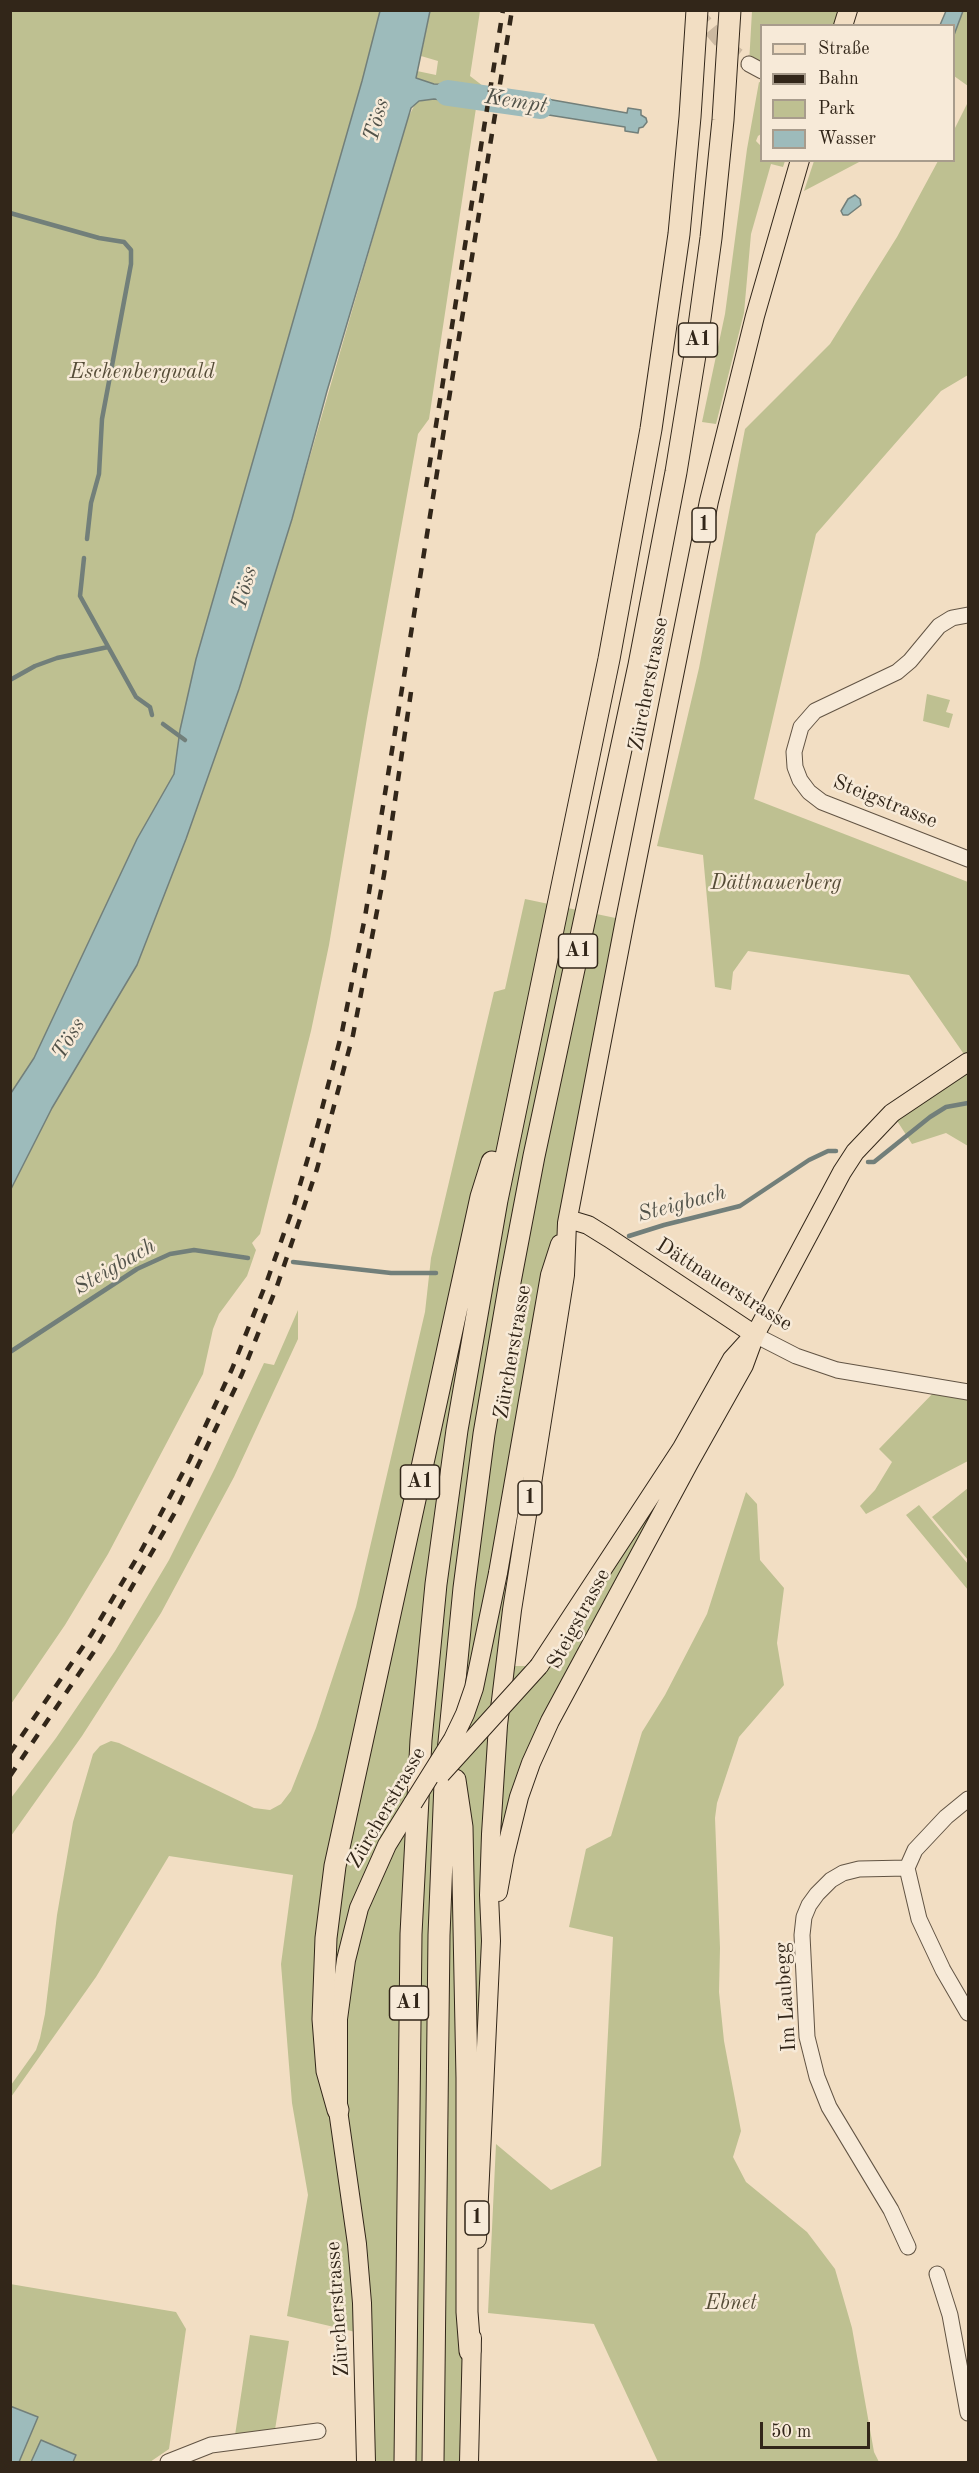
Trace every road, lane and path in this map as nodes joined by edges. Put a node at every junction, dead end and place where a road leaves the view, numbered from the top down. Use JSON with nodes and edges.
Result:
{"nodes":[{"id":1,"x":697,"y":10,"type":"edge"},
{"id":2,"x":730,"y":10,"type":"edge"},
{"id":3,"x":799,"y":163,"type":"edge"},
{"id":4,"x":969,"y":615,"type":"edge"},
{"id":5,"x":969,"y":859,"type":"edge"},
{"id":6,"x":969,"y":1062,"type":"edge"},
{"id":7,"x":523,"y":1067,"type":"junction"},
{"id":8,"x":568,"y":1221,"type":"junction"},
{"id":9,"x":754,"y":1335,"type":"junction"},
{"id":10,"x":969,"y":1392,"type":"edge"},
{"id":11,"x":449,"y":1742,"type":"junction"},
{"id":12,"x":969,"y":1799,"type":"edge"},
{"id":13,"x":413,"y":1803,"type":"junction"},
{"id":14,"x":907,"y":1868,"type":"junction"},
{"id":15,"x":491,"y":1941,"type":"junction"},
{"id":16,"x":969,"y":2013,"type":"edge"},
{"id":17,"x":338,"y":2110,"type":"junction"},
{"id":18,"x":908,"y":2247,"type":"dead end"},
{"id":19,"x":937,"y":2274,"type":"dead end"},
{"id":20,"x":470,"y":2351,"type":"junction"},
{"id":21,"x":969,"y":2414,"type":"edge"},
{"id":22,"x":318,"y":2431,"type":"dead end"},
{"id":23,"x":168,"y":2463,"type":"edge"},
{"id":24,"x":366,"y":2463,"type":"edge"},
{"id":25,"x":405,"y":2463,"type":"edge"},
{"id":26,"x":434,"y":2463,"type":"edge"},
{"id":27,"x":469,"y":2463,"type":"edge"}],
"edges":[{"from":1,"to":7,"type":"highway","number":"A1"},
{"from":2,"to":11,"type":"highway","number":"A1"},
{"from":3,"to":8,"type":"main road","name":"Zürcherstrasse","number":"1"},
{"from":4,"to":5,"type":"street","name":"Steigstrasse"},
{"from":6,"to":9,"type":"main road","name":"Steigstrasse"},
{"from":7,"to":17,"type":"highway","number":"A1"},
{"from":7,"to":25,"type":"highway","number":"A1"},
{"from":8,"to":9,"type":"main road","name":"Dättnauerstrasse"},
{"from":8,"to":13,"type":"main road","name":"Zürcherstrasse","number":"1","bridge":true},
{"from":8,"to":15,"type":"main road","name":"Zürcherstrasse","number":"1"},
{"from":9,"to":10,"type":"street","name":"Dättnauerstrasse"},
{"from":9,"to":13,"type":"main road","name":"Steigstrasse","bridge":true},
{"from":9,"to":15,"type":"main road","name":"Steigstrasse"},
{"from":11,"to":20,"type":"highway","number":"A1"},
{"from":11,"to":26,"type":"highway","number":"A1"},
{"from":12,"to":14,"type":"street"},
{"from":13,"to":17,"type":"main road","name":"Zürcherstrasse","number":"1"},
{"from":14,"to":16,"type":"street"},
{"from":14,"to":18,"type":"street","name":"Im Laubegg"},
{"from":15,"to":20,"type":"main road","name":"Zürcherstrasse","number":"1"},
{"from":17,"to":24,"type":"main road","name":"Zürcherstrasse","number":"1"},
{"from":19,"to":21,"type":"street"},
{"from":20,"to":27,"type":"main road","name":"Zürcherstrasse","number":"1"},
{"from":22,"to":23,"type":"street"}]}
